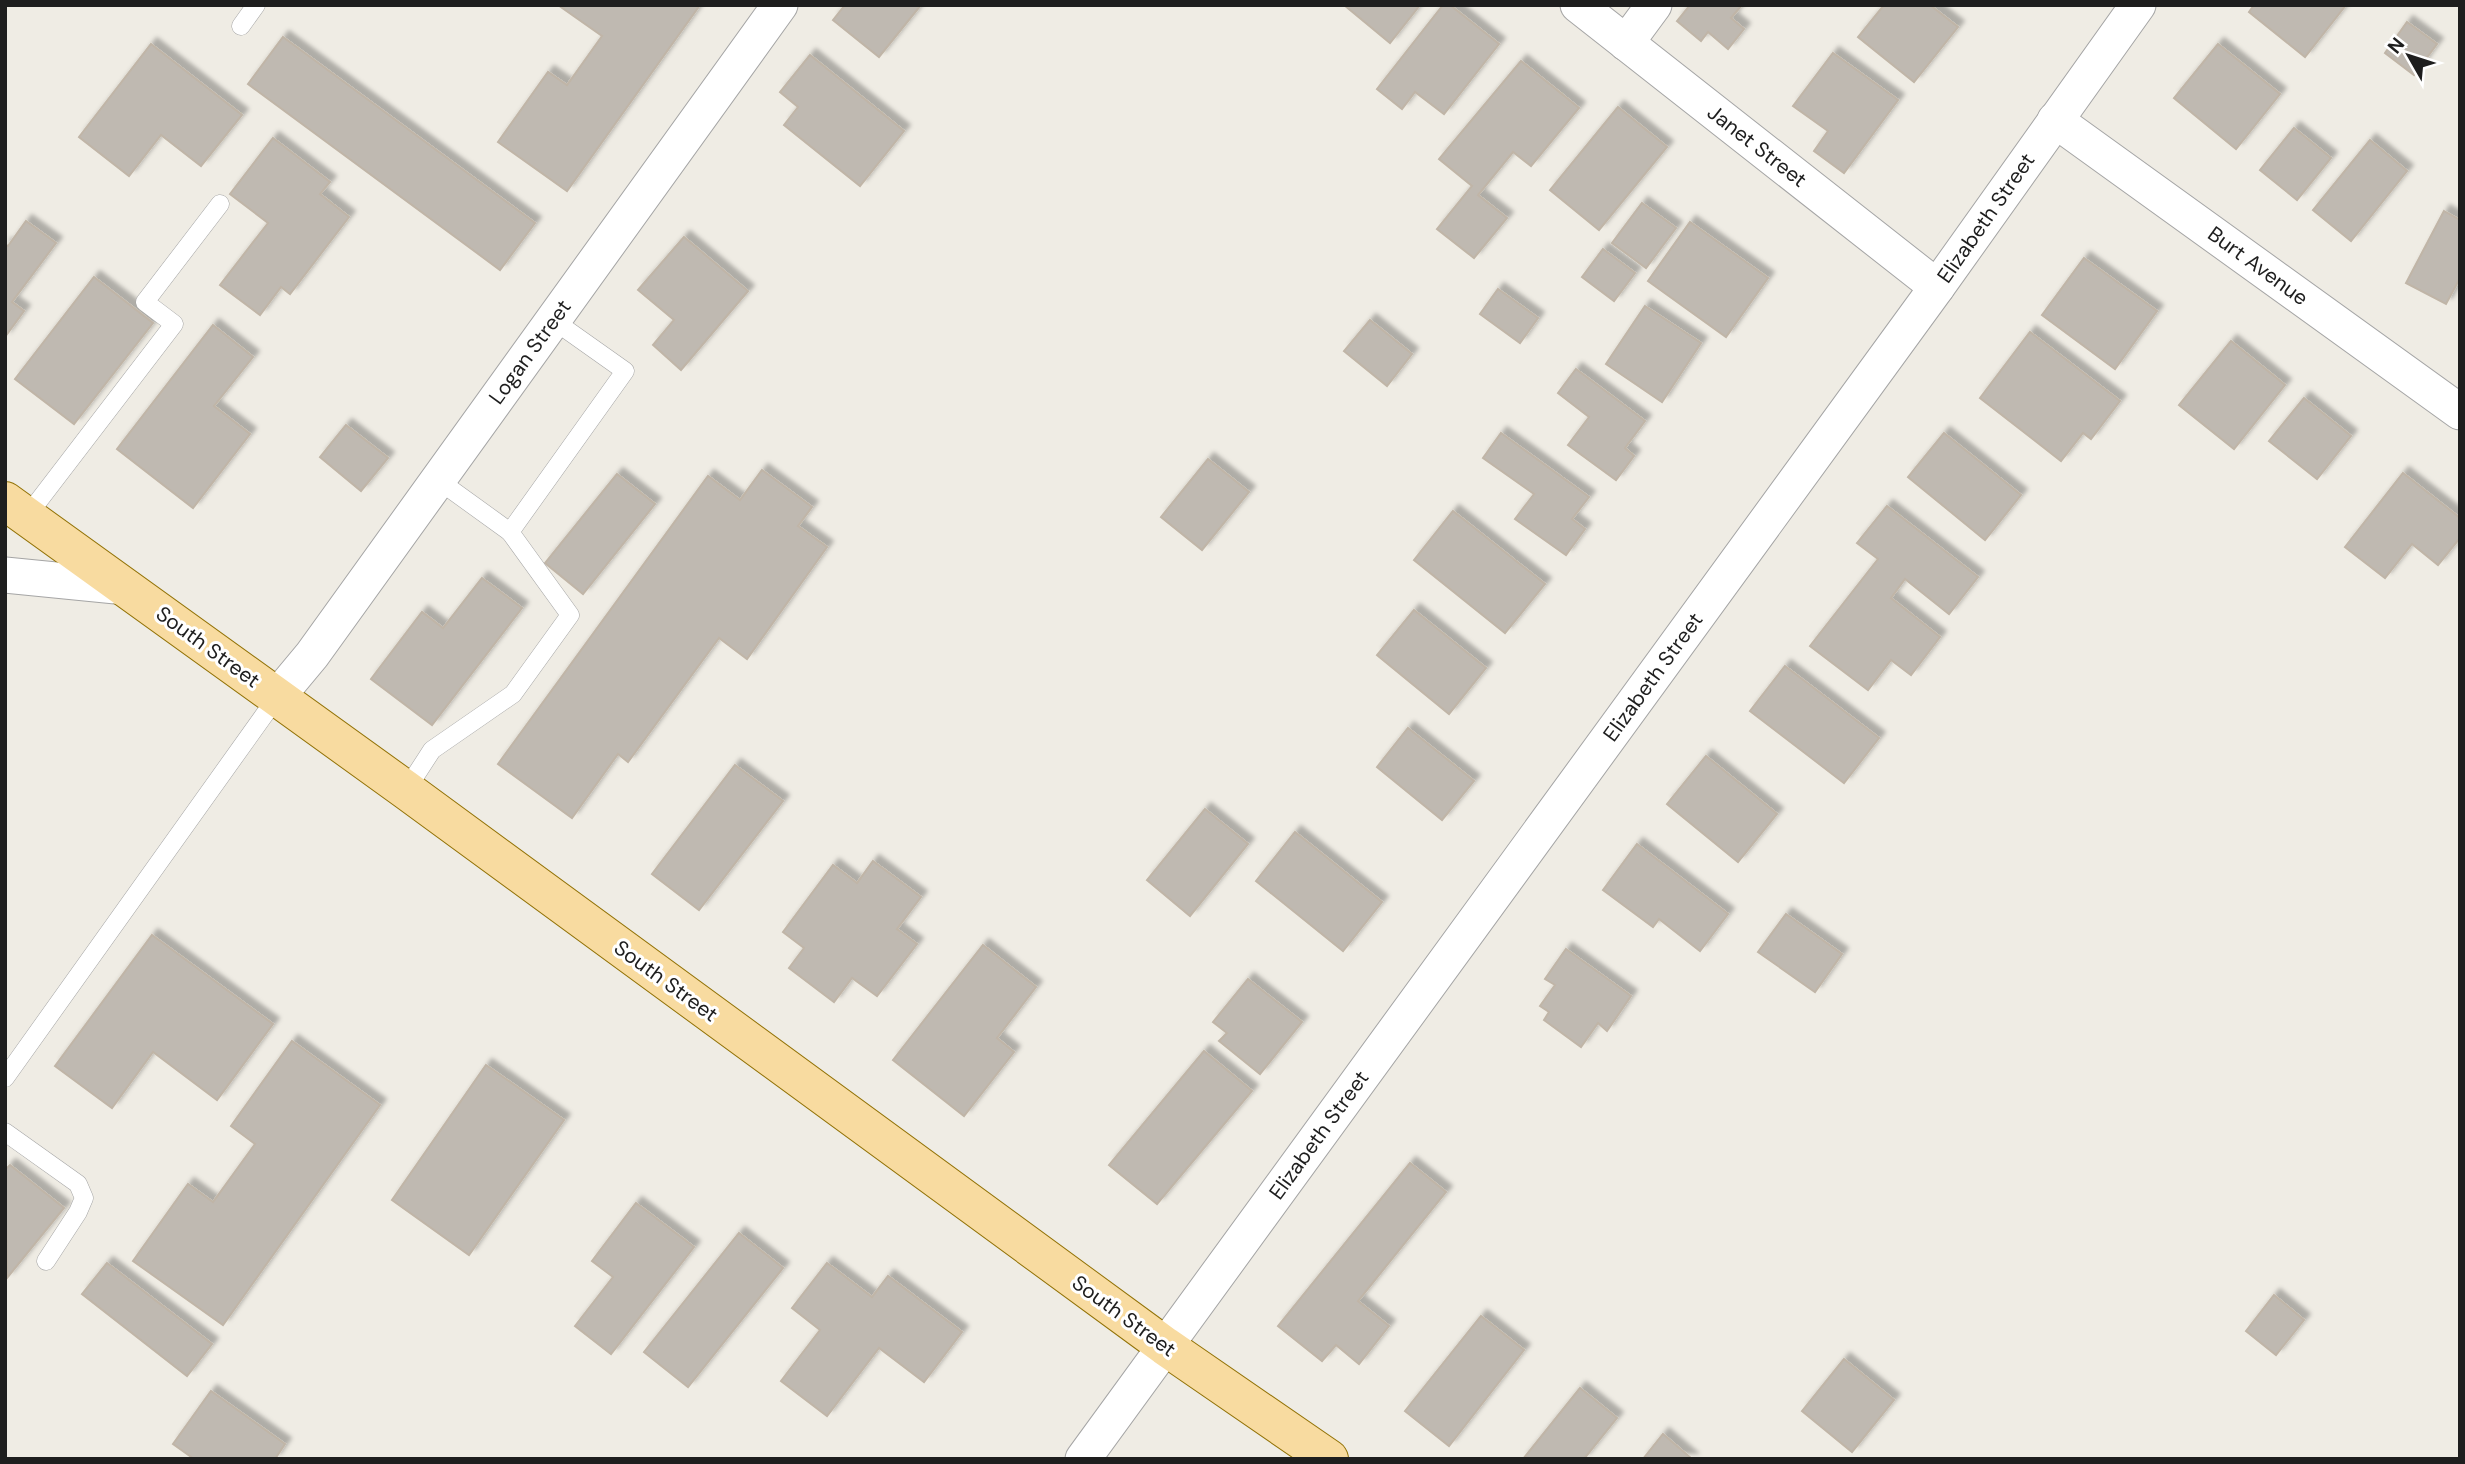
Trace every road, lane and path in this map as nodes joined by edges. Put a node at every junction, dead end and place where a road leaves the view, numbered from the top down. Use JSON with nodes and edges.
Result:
{"nodes":[{"id":1,"x":256,"y":5,"type":"edge"},
{"id":2,"x":780,"y":5,"type":"edge"},
{"id":3,"x":1578,"y":5,"type":"edge"},
{"id":4,"x":1654,"y":5,"type":"edge"},
{"id":5,"x":2138,"y":5,"type":"edge"},
{"id":6,"x":241,"y":26,"type":"dead end"},
{"id":7,"x":1626,"y":43,"type":"junction"},
{"id":8,"x":2055,"y":120,"type":"junction"},
{"id":9,"x":220,"y":204,"type":"dead end"},
{"id":10,"x":1937,"y":287,"type":"junction"},
{"id":11,"x":553,"y":320,"type":"junction"},
{"id":12,"x":2460,"y":412,"type":"edge"},
{"id":13,"x":438,"y":480,"type":"junction"},
{"id":14,"x":16,"y":508,"type":"edge"},
{"id":15,"x":510,"y":532,"type":"junction"},
{"id":16,"x":5,"y":575,"type":"edge"},
{"id":17,"x":126,"y":587,"type":"junction"},
{"id":18,"x":277,"y":697,"type":"junction"},
{"id":19,"x":406,"y":790,"type":"junction"},
{"id":20,"x":5,"y":1078,"type":"edge"},
{"id":21,"x":5,"y":1132,"type":"edge"},
{"id":22,"x":46,"y":1261,"type":"dead end"},
{"id":23,"x":1165,"y":1346,"type":"junction"},
{"id":24,"x":1083,"y":1459,"type":"edge"},
{"id":25,"x":1329,"y":1459,"type":"edge"}],
"edges":[{"from":1,"to":6,"type":"lane"},
{"from":2,"to":11,"type":"street","name":"Logan Street"},
{"from":3,"to":7,"type":"street","name":"Janet Street"},
{"from":4,"to":7,"type":"street"},
{"from":5,"to":8,"type":"street","name":"Elizabeth Street"},
{"from":7,"to":10,"type":"street","name":"Janet Street"},
{"from":8,"to":10,"type":"street","name":"Elizabeth Street"},
{"from":8,"to":12,"type":"street","name":"Burt Avenue"},
{"from":9,"to":14,"type":"lane"},
{"from":10,"to":23,"type":"street","name":"Elizabeth Street"},
{"from":11,"to":13,"type":"street","name":"Logan Street"},
{"from":11,"to":15,"type":"lane"},
{"from":13,"to":15,"type":"lane"},
{"from":13,"to":18,"type":"street","name":"Logan Street"},
{"from":14,"to":17,"type":"main road","name":"South Street"},
{"from":15,"to":19,"type":"lane"},
{"from":16,"to":17,"type":"street"},
{"from":17,"to":18,"type":"main road","name":"South Street"},
{"from":18,"to":19,"type":"main road","name":"South Street"},
{"from":18,"to":20,"type":"lane"},
{"from":19,"to":23,"type":"main road","name":"South Street"},
{"from":21,"to":22,"type":"lane"},
{"from":23,"to":24,"type":"street","name":"Elizabeth Street"},
{"from":23,"to":25,"type":"main road","name":"South Street"}]}
